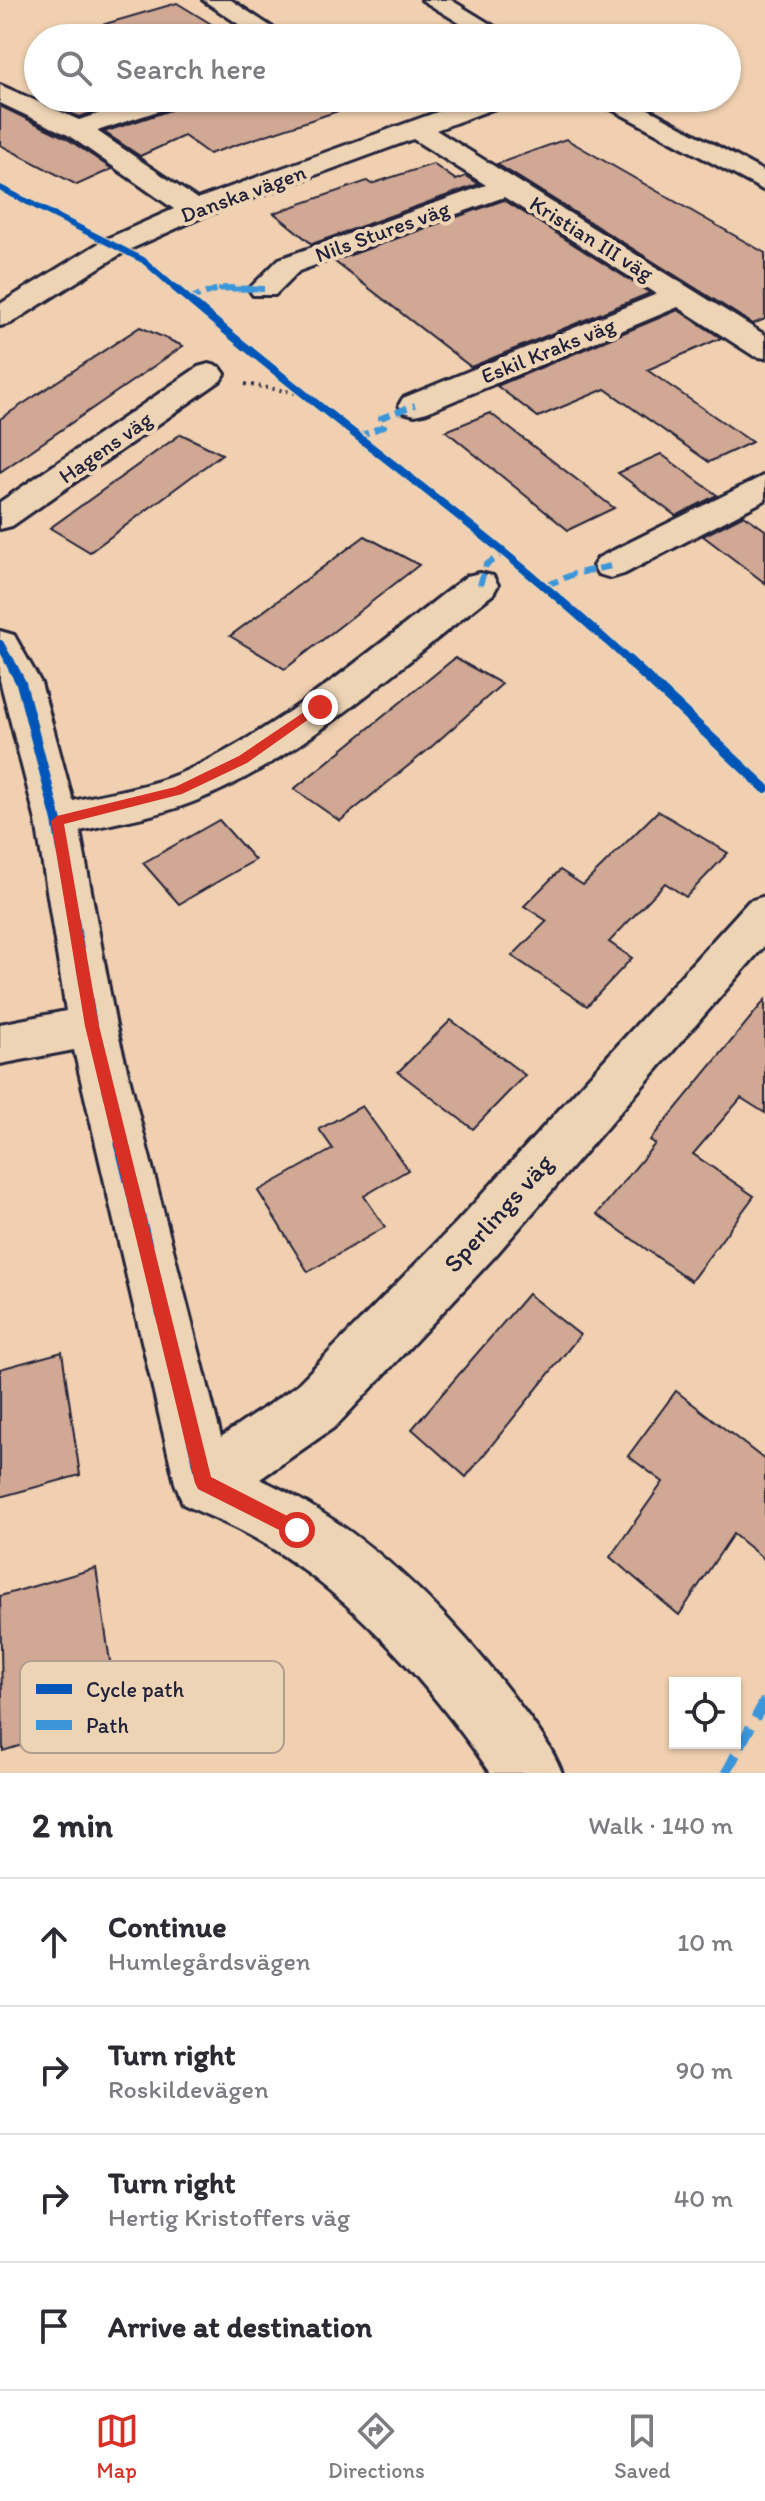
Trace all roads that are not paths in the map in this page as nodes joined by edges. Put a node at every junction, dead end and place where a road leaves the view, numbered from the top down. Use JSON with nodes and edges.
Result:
{"nodes":[{"id":1,"x":215,"y":0,"type":"edge"},
{"id":2,"x":434,"y":0,"type":"edge"},
{"id":3,"x":254,"y":24,"type":"edge"},
{"id":4,"x":476,"y":24,"type":"edge"},
{"id":5,"x":0,"y":93,"type":"edge"},
{"id":6,"x":24,"y":104,"type":"edge"},
{"id":7,"x":41,"y":112,"type":"edge"},
{"id":8,"x":130,"y":112,"type":"edge"},
{"id":9,"x":464,"y":112,"type":"edge"},
{"id":10,"x":635,"y":112,"type":"edge"},
{"id":11,"x":77,"y":129,"type":"junction"},
{"id":12,"x":417,"y":130,"type":"junction"},
{"id":13,"x":765,"y":183,"type":"edge"},
{"id":14,"x":509,"y":186,"type":"junction"},
{"id":15,"x":194,"y":210,"type":"junction"},
{"id":16,"x":264,"y":289,"type":"dead end"},
{"id":17,"x":681,"y":295,"type":"junction"},
{"id":18,"x":0,"y":317,"type":"edge"},
{"id":19,"x":765,"y":349,"type":"edge"},
{"id":20,"x":209,"y":374,"type":"road end"},
{"id":21,"x":415,"y":405,"type":"dead end"},
{"id":22,"x":765,"y":486,"type":"edge"},
{"id":23,"x":0,"y":518,"type":"edge"},
{"id":24,"x":611,"y":566,"type":"dead end"},
{"id":25,"x":480,"y":585,"type":"dead end"},
{"id":26,"x":0,"y":644,"type":"edge"},
{"id":27,"x":57,"y":821,"type":"junction"},
{"id":28,"x":765,"y":914,"type":"edge"},
{"id":29,"x":92,"y":1026,"type":"junction"},
{"id":30,"x":0,"y":1044,"type":"edge"},
{"id":31,"x":204,"y":1483,"type":"junction"},
{"id":32,"x":530,"y":1773,"type":"edge"}],
"edges":[{"from":1,"to":3,"type":"street"},
{"from":2,"to":4,"type":"street"},
{"from":5,"to":6,"type":"street"},
{"from":7,"to":11,"type":"street"},
{"from":8,"to":11,"type":"street"},
{"from":9,"to":12,"type":"street","name":"Danska vägen"},
{"from":10,"to":13,"type":"street"},
{"from":11,"to":15,"type":"street"},
{"from":12,"to":14,"type":"street","name":"Kristian III väg"},
{"from":12,"to":15,"type":"street","name":"Danska vägen"},
{"from":14,"to":16,"type":"street","name":"Nils Stures väg"},
{"from":14,"to":17,"type":"street","name":"Kristian III väg"},
{"from":15,"to":18,"type":"street","name":"Danska vägen"},
{"from":17,"to":19,"type":"street","name":"Kristian III väg"},
{"from":17,"to":21,"type":"street","name":"Eskil Kraks väg"},
{"from":20,"to":23,"type":"street","name":"Hagens väg"},
{"from":22,"to":24,"type":"street"},
{"from":25,"to":27,"type":"street"},
{"from":26,"to":27,"type":"street"},
{"from":27,"to":29,"type":"street"},
{"from":28,"to":31,"type":"street","name":"Sperlings väg"},
{"from":29,"to":30,"type":"street"},
{"from":29,"to":31,"type":"street"},
{"from":31,"to":32,"type":"street"}]}
